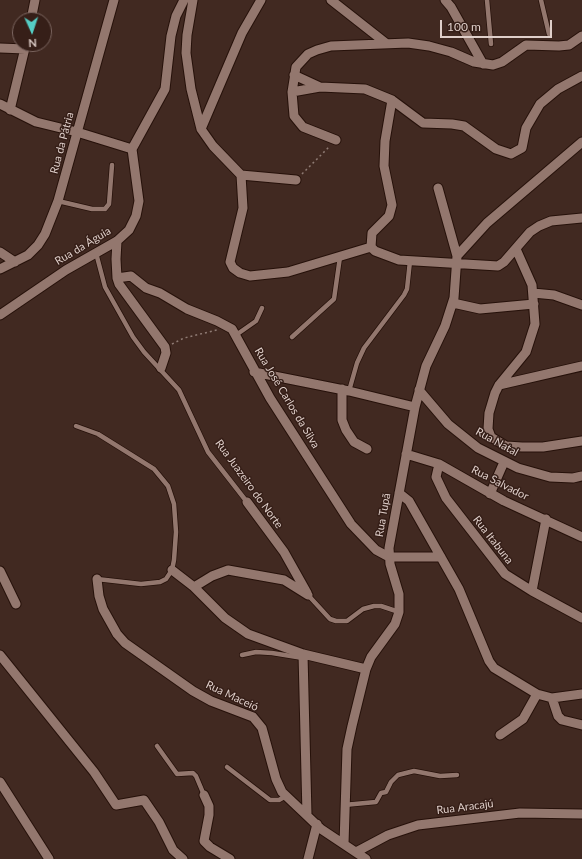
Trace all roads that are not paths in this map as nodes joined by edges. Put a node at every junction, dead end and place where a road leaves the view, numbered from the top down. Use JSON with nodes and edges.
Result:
{"nodes":[{"id":1,"x":35,"y":0,"type":"edge"},
{"id":2,"x":114,"y":0,"type":"edge"},
{"id":3,"x":184,"y":0,"type":"edge"},
{"id":4,"x":193,"y":0,"type":"edge"},
{"id":5,"x":261,"y":0,"type":"edge"},
{"id":6,"x":331,"y":0,"type":"edge"},
{"id":7,"x":445,"y":0,"type":"edge"},
{"id":8,"x":487,"y":0,"type":"edge"},
{"id":9,"x":541,"y":0,"type":"edge"},
{"id":10,"x":33,"y":12,"type":"edge"},
{"id":11,"x":549,"y":34,"type":"dead end"},
{"id":12,"x":582,"y":36,"type":"edge"},
{"id":13,"x":386,"y":44,"type":"junction"},
{"id":14,"x":491,"y":44,"type":"dead end"},
{"id":15,"x":0,"y":48,"type":"edge"},
{"id":16,"x":12,"y":50,"type":"edge"},
{"id":17,"x":24,"y":52,"type":"edge"},
{"id":18,"x":483,"y":64,"type":"junction"},
{"id":19,"x":294,"y":75,"type":"junction"},
{"id":20,"x":582,"y":76,"type":"edge"},
{"id":21,"x":320,"y":87,"type":"junction"},
{"id":22,"x":292,"y":92,"type":"junction"},
{"id":23,"x":392,"y":100,"type":"junction"},
{"id":24,"x":0,"y":104,"type":"edge"},
{"id":25,"x":10,"y":110,"type":"junction"},
{"id":26,"x":201,"y":129,"type":"junction"},
{"id":27,"x":77,"y":132,"type":"junction"},
{"id":28,"x":336,"y":140,"type":"road end"},
{"id":29,"x":582,"y":142,"type":"edge"},
{"id":30,"x":132,"y":149,"type":"junction"},
{"id":31,"x":112,"y":165,"type":"dead end"},
{"id":32,"x":241,"y":175,"type":"junction"},
{"id":33,"x":296,"y":180,"type":"road end"},
{"id":34,"x":438,"y":188,"type":"dead end"},
{"id":35,"x":58,"y":201,"type":"junction"},
{"id":36,"x":582,"y":218,"type":"edge"},
{"id":37,"x":117,"y":241,"type":"junction"},
{"id":38,"x":371,"y":248,"type":"junction"},
{"id":39,"x":516,"y":249,"type":"junction"},
{"id":40,"x":0,"y":252,"type":"edge"},
{"id":41,"x":96,"y":253,"type":"junction"},
{"id":42,"x":340,"y":257,"type":"junction"},
{"id":43,"x":457,"y":260,"type":"junction"},
{"id":44,"x":15,"y":262,"type":"junction"},
{"id":45,"x":410,"y":262,"type":"junction"},
{"id":46,"x":0,"y":269,"type":"edge"},
{"id":47,"x":117,"y":278,"type":"junction"},
{"id":48,"x":533,"y":293,"type":"junction"},
{"id":49,"x":453,"y":303,"type":"junction"},
{"id":50,"x":534,"y":304,"type":"junction"},
{"id":51,"x":582,"y":305,"type":"edge"},
{"id":52,"x":262,"y":308,"type":"dead end"},
{"id":53,"x":0,"y":315,"type":"edge"},
{"id":54,"x":236,"y":335,"type":"junction"},
{"id":55,"x":292,"y":336,"type":"dead end"},
{"id":56,"x":582,"y":366,"type":"edge"},
{"id":57,"x":161,"y":368,"type":"junction"},
{"id":58,"x":254,"y":372,"type":"junction"},
{"id":59,"x":499,"y":385,"type":"junction"},
{"id":60,"x":346,"y":390,"type":"junction"},
{"id":61,"x":419,"y":390,"type":"junction"},
{"id":62,"x":415,"y":407,"type":"junction"},
{"id":63,"x":76,"y":426,"type":"dead end"},
{"id":64,"x":582,"y":441,"type":"edge"},
{"id":65,"x":367,"y":449,"type":"dead end"},
{"id":66,"x":406,"y":454,"type":"junction"},
{"id":67,"x":504,"y":462,"type":"junction"},
{"id":68,"x":439,"y":464,"type":"junction"},
{"id":69,"x":582,"y":476,"type":"edge"},
{"id":70,"x":399,"y":493,"type":"junction"},
{"id":71,"x":490,"y":494,"type":"junction"},
{"id":72,"x":247,"y":502,"type":"joint"},
{"id":73,"x":546,"y":519,"type":"junction"},
{"id":74,"x":582,"y":536,"type":"edge"},
{"id":75,"x":389,"y":557,"type":"junction"},
{"id":76,"x":441,"y":557,"type":"junction"},
{"id":77,"x":172,"y":570,"type":"junction"},
{"id":78,"x":0,"y":571,"type":"edge"},
{"id":79,"x":97,"y":579,"type":"joint"},
{"id":80,"x":194,"y":587,"type":"junction"},
{"id":81,"x":532,"y":591,"type":"junction"},
{"id":82,"x":308,"y":595,"type":"junction"},
{"id":83,"x":16,"y":604,"type":"dead end"},
{"id":84,"x":399,"y":612,"type":"junction"},
{"id":85,"x":582,"y":618,"type":"edge"},
{"id":86,"x":0,"y":655,"type":"edge"},
{"id":87,"x":242,"y":655,"type":"dead end"},
{"id":88,"x":303,"y":656,"type":"junction"},
{"id":89,"x":366,"y":669,"type":"junction"},
{"id":90,"x":537,"y":694,"type":"junction"},
{"id":91,"x":582,"y":694,"type":"edge"},
{"id":92,"x":552,"y":698,"type":"junction"},
{"id":93,"x":582,"y":725,"type":"edge"},
{"id":94,"x":500,"y":735,"type":"dead end"},
{"id":95,"x":158,"y":746,"type":"dead end"},
{"id":96,"x":227,"y":767,"type":"dead end"},
{"id":97,"x":457,"y":775,"type":"dead end"},
{"id":98,"x":0,"y":782,"type":"edge"},
{"id":99,"x":204,"y":795,"type":"joint"},
{"id":100,"x":286,"y":796,"type":"junction"},
{"id":101,"x":344,"y":805,"type":"junction"},
{"id":102,"x":582,"y":814,"type":"edge"},
{"id":103,"x":308,"y":815,"type":"junction"},
{"id":104,"x":317,"y":824,"type":"junction"},
{"id":105,"x":344,"y":844,"type":"junction"},
{"id":106,"x":356,"y":852,"type":"junction"},
{"id":107,"x":49,"y":859,"type":"edge"},
{"id":108,"x":183,"y":859,"type":"edge"},
{"id":109,"x":230,"y":859,"type":"edge"},
{"id":110,"x":308,"y":859,"type":"edge"},
{"id":111,"x":366,"y":859,"type":"edge"}],
"edges":[{"from":1,"to":10,"type":"street"},
{"from":2,"to":27,"type":"street","name":"Rua da Pátria"},
{"from":3,"to":30,"type":"street"},
{"from":4,"to":26,"type":"street"},
{"from":5,"to":26,"type":"street"},
{"from":6,"to":13,"type":"street"},
{"from":7,"to":18,"type":"street"},
{"from":8,"to":14,"type":"lane"},
{"from":9,"to":11,"type":"lane"},
{"from":12,"to":18,"type":"street"},
{"from":13,"to":18,"type":"street"},
{"from":13,"to":19,"type":"street"},
{"from":15,"to":16,"type":"street"},
{"from":17,"to":25,"type":"street"},
{"from":19,"to":21,"type":"street"},
{"from":19,"to":22,"type":"street"},
{"from":20,"to":23,"type":"street"},
{"from":21,"to":22,"type":"street"},
{"from":21,"to":23,"type":"street"},
{"from":22,"to":28,"type":"street"},
{"from":23,"to":38,"type":"street"},
{"from":24,"to":25,"type":"street"},
{"from":25,"to":27,"type":"street"},
{"from":26,"to":32,"type":"street"},
{"from":27,"to":30,"type":"street"},
{"from":27,"to":35,"type":"street","name":"Rua da Pátria"},
{"from":29,"to":43,"type":"street"},
{"from":30,"to":37,"type":"street","name":"Rua da Águia"},
{"from":31,"to":35,"type":"lane"},
{"from":32,"to":33,"type":"street"},
{"from":32,"to":42,"type":"street"},
{"from":34,"to":43,"type":"street","name":"Rua Tupã"},
{"from":35,"to":44,"type":"street","name":"Rua da Pátria"},
{"from":36,"to":39,"type":"street"},
{"from":37,"to":41,"type":"street","name":"Rua da Águia"},
{"from":37,"to":47,"type":"street"},
{"from":38,"to":42,"type":"street"},
{"from":38,"to":45,"type":"street"},
{"from":39,"to":43,"type":"street"},
{"from":39,"to":48,"type":"street"},
{"from":40,"to":44,"type":"street"},
{"from":41,"to":53,"type":"street","name":"Rua da Águia"},
{"from":41,"to":57,"type":"lane","name":"Rua Juazeiro do Norte"},
{"from":42,"to":55,"type":"lane"},
{"from":43,"to":45,"type":"street"},
{"from":43,"to":49,"type":"street","name":"Rua Tupã"},
{"from":44,"to":46,"type":"street","name":"Rua da Pátria"},
{"from":45,"to":60,"type":"lane"},
{"from":47,"to":54,"type":"street","name":"Rua José Carlos da Silva"},
{"from":47,"to":57,"type":"street"},
{"from":48,"to":50,"type":"street"},
{"from":48,"to":51,"type":"street"},
{"from":49,"to":50,"type":"street"},
{"from":49,"to":61,"type":"street","name":"Rua Tupã"},
{"from":50,"to":59,"type":"street"},
{"from":52,"to":54,"type":"lane"},
{"from":54,"to":58,"type":"street","name":"Rua José Carlos da Silva"},
{"from":56,"to":59,"type":"street"},
{"from":57,"to":72,"type":"lane","name":"Rua Juazeiro do Norte"},
{"from":58,"to":60,"type":"street"},
{"from":58,"to":75,"type":"street","name":"Rua José Carlos da Silva"},
{"from":59,"to":64,"type":"street"},
{"from":60,"to":62,"type":"street"},
{"from":60,"to":65,"type":"street"},
{"from":61,"to":62,"type":"street","name":"Rua Tupã"},
{"from":61,"to":67,"type":"street","name":"Rua Natal"},
{"from":62,"to":66,"type":"street","name":"Rua Tupã"},
{"from":63,"to":77,"type":"lane"},
{"from":66,"to":68,"type":"street","name":"Rua Salvador"},
{"from":66,"to":70,"type":"street","name":"Rua Tupã"},
{"from":67,"to":69,"type":"street","name":"Rua Natal"},
{"from":67,"to":71,"type":"street"},
{"from":68,"to":71,"type":"street","name":"Rua Salvador"},
{"from":68,"to":81,"type":"street","name":"Rua Itabuna"},
{"from":70,"to":75,"type":"street","name":"Rua Tupã"},
{"from":70,"to":76,"type":"street"},
{"from":71,"to":73,"type":"street","name":"Rua Salvador"},
{"from":72,"to":82,"type":"street","name":"Rua Juazeiro do Norte"},
{"from":73,"to":74,"type":"street","name":"Rua Salvador"},
{"from":73,"to":81,"type":"street"},
{"from":75,"to":76,"type":"street"},
{"from":75,"to":84,"type":"street","name":"Rua Tupã"},
{"from":76,"to":90,"type":"street"},
{"from":77,"to":79,"type":"lane"},
{"from":77,"to":80,"type":"street"},
{"from":78,"to":83,"type":"street"},
{"from":79,"to":100,"type":"street","name":"Rua Maceió"},
{"from":80,"to":82,"type":"street"},
{"from":80,"to":88,"type":"street"},
{"from":81,"to":85,"type":"street","name":"Rua Itabuna"},
{"from":82,"to":84,"type":"lane","name":"Rua Juazeiro do Norte"},
{"from":84,"to":89,"type":"street","name":"Rua Tupã"},
{"from":86,"to":108,"type":"street"},
{"from":87,"to":88,"type":"lane"},
{"from":88,"to":89,"type":"street"},
{"from":88,"to":103,"type":"street"},
{"from":89,"to":101,"type":"street","name":"Rua Tupã"},
{"from":90,"to":92,"type":"street"},
{"from":90,"to":94,"type":"street"},
{"from":91,"to":92,"type":"street"},
{"from":92,"to":93,"type":"street"},
{"from":95,"to":99,"type":"lane"},
{"from":96,"to":100,"type":"lane"},
{"from":97,"to":101,"type":"lane"},
{"from":98,"to":107,"type":"street"},
{"from":99,"to":109,"type":"street"},
{"from":100,"to":103,"type":"street","name":"Rua Maceió"},
{"from":101,"to":105,"type":"street","name":"Rua Tupã"},
{"from":102,"to":106,"type":"street","name":"Rua Aracajú"},
{"from":103,"to":104,"type":"street","name":"Rua Maceió"},
{"from":104,"to":105,"type":"street","name":"Rua Maceió"},
{"from":104,"to":110,"type":"street"},
{"from":105,"to":106,"type":"street","name":"Rua Maceió"},
{"from":106,"to":111,"type":"street","name":"Rua Maceió"}]}
